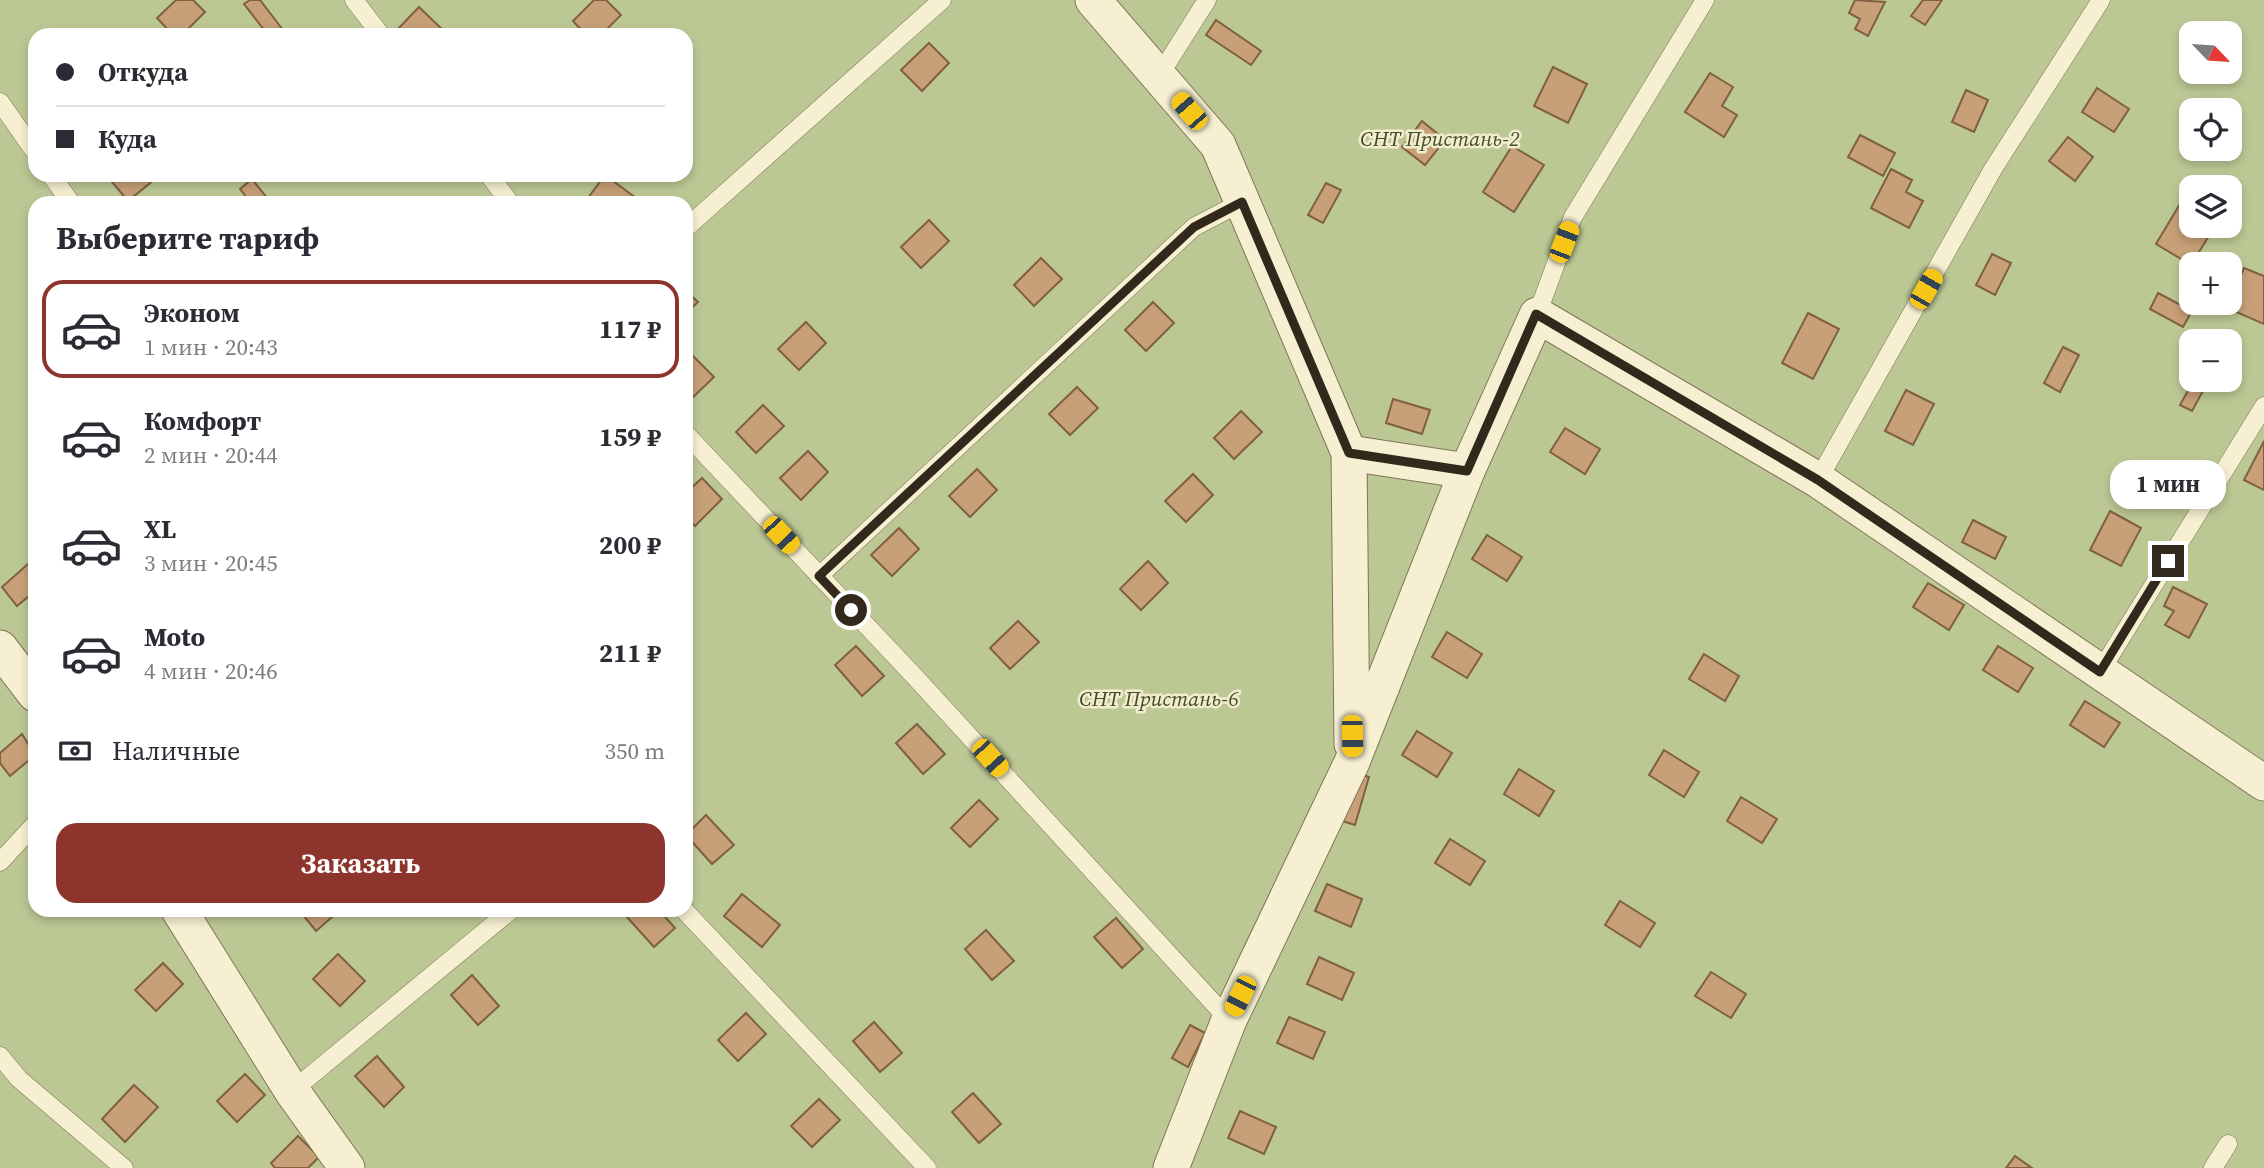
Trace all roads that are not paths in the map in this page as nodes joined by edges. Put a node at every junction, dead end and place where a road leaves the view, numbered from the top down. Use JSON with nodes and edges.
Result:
{"nodes":[{"id":1,"x":354,"y":0,"type":"edge"},
{"id":2,"x":942,"y":0,"type":"edge"},
{"id":3,"x":1093,"y":0,"type":"edge"},
{"id":4,"x":1208,"y":0,"type":"edge"},
{"id":5,"x":1705,"y":0,"type":"edge"},
{"id":6,"x":2101,"y":0,"type":"edge"},
{"id":7,"x":376,"y":28,"type":"edge"},
{"id":8,"x":1159,"y":76,"type":"junction"},
{"id":9,"x":0,"y":102,"type":"edge"},
{"id":10,"x":28,"y":142,"type":"edge"},
{"id":11,"x":1242,"y":202,"type":"junction"},
{"id":12,"x":693,"y":222,"type":"edge"},
{"id":13,"x":1536,"y":314,"type":"junction"},
{"id":14,"x":2264,"y":407,"type":"edge"},
{"id":15,"x":693,"y":441,"type":"edge"},
{"id":16,"x":1349,"y":453,"type":"junction"},
{"id":17,"x":1467,"y":471,"type":"junction"},
{"id":18,"x":1818,"y":480,"type":"junction"},
{"id":19,"x":819,"y":576,"type":"junction"},
{"id":20,"x":0,"y":648,"type":"edge"},
{"id":21,"x":2100,"y":672,"type":"junction"},
{"id":22,"x":28,"y":685,"type":"edge"},
{"id":23,"x":1352,"y":762,"type":"junction"},
{"id":24,"x":2264,"y":783,"type":"edge"},
{"id":25,"x":28,"y":832,"type":"edge"},
{"id":26,"x":0,"y":862,"type":"edge"},
{"id":27,"x":183,"y":917,"type":"edge"},
{"id":28,"x":503,"y":917,"type":"edge"},
{"id":29,"x":691,"y":917,"type":"edge"},
{"id":30,"x":1229,"y":1020,"type":"junction"},
{"id":31,"x":0,"y":1056,"type":"edge"},
{"id":32,"x":292,"y":1091,"type":"junction"},
{"id":33,"x":2228,"y":1144,"type":"dead end"},
{"id":34,"x":124,"y":1168,"type":"edge"},
{"id":35,"x":348,"y":1168,"type":"edge"},
{"id":36,"x":927,"y":1168,"type":"edge"},
{"id":37,"x":1171,"y":1168,"type":"edge"},
{"id":38,"x":2213,"y":1168,"type":"edge"}],
"edges":[{"from":1,"to":7,"type":"lane"},
{"from":2,"to":12,"type":"lane"},
{"from":3,"to":8,"type":"street"},
{"from":4,"to":8,"type":"lane"},
{"from":5,"to":13,"type":"lane"},
{"from":6,"to":18,"type":"lane"},
{"from":8,"to":11,"type":"street"},
{"from":9,"to":10,"type":"lane"},
{"from":11,"to":16,"type":"street"},
{"from":11,"to":19,"type":"lane"},
{"from":13,"to":17,"type":"street"},
{"from":13,"to":18,"type":"street"},
{"from":14,"to":21,"type":"lane"},
{"from":15,"to":19,"type":"lane"},
{"from":16,"to":17,"type":"street"},
{"from":16,"to":23,"type":"street"},
{"from":17,"to":23,"type":"street"},
{"from":18,"to":21,"type":"street"},
{"from":19,"to":30,"type":"lane"},
{"from":20,"to":22,"type":"street"},
{"from":21,"to":24,"type":"street"},
{"from":23,"to":30,"type":"street"},
{"from":25,"to":26,"type":"lane"},
{"from":27,"to":32,"type":"street"},
{"from":28,"to":32,"type":"lane"},
{"from":29,"to":36,"type":"lane"},
{"from":30,"to":37,"type":"street"},
{"from":31,"to":34,"type":"lane"},
{"from":32,"to":35,"type":"street"},
{"from":33,"to":38,"type":"lane"}]}
